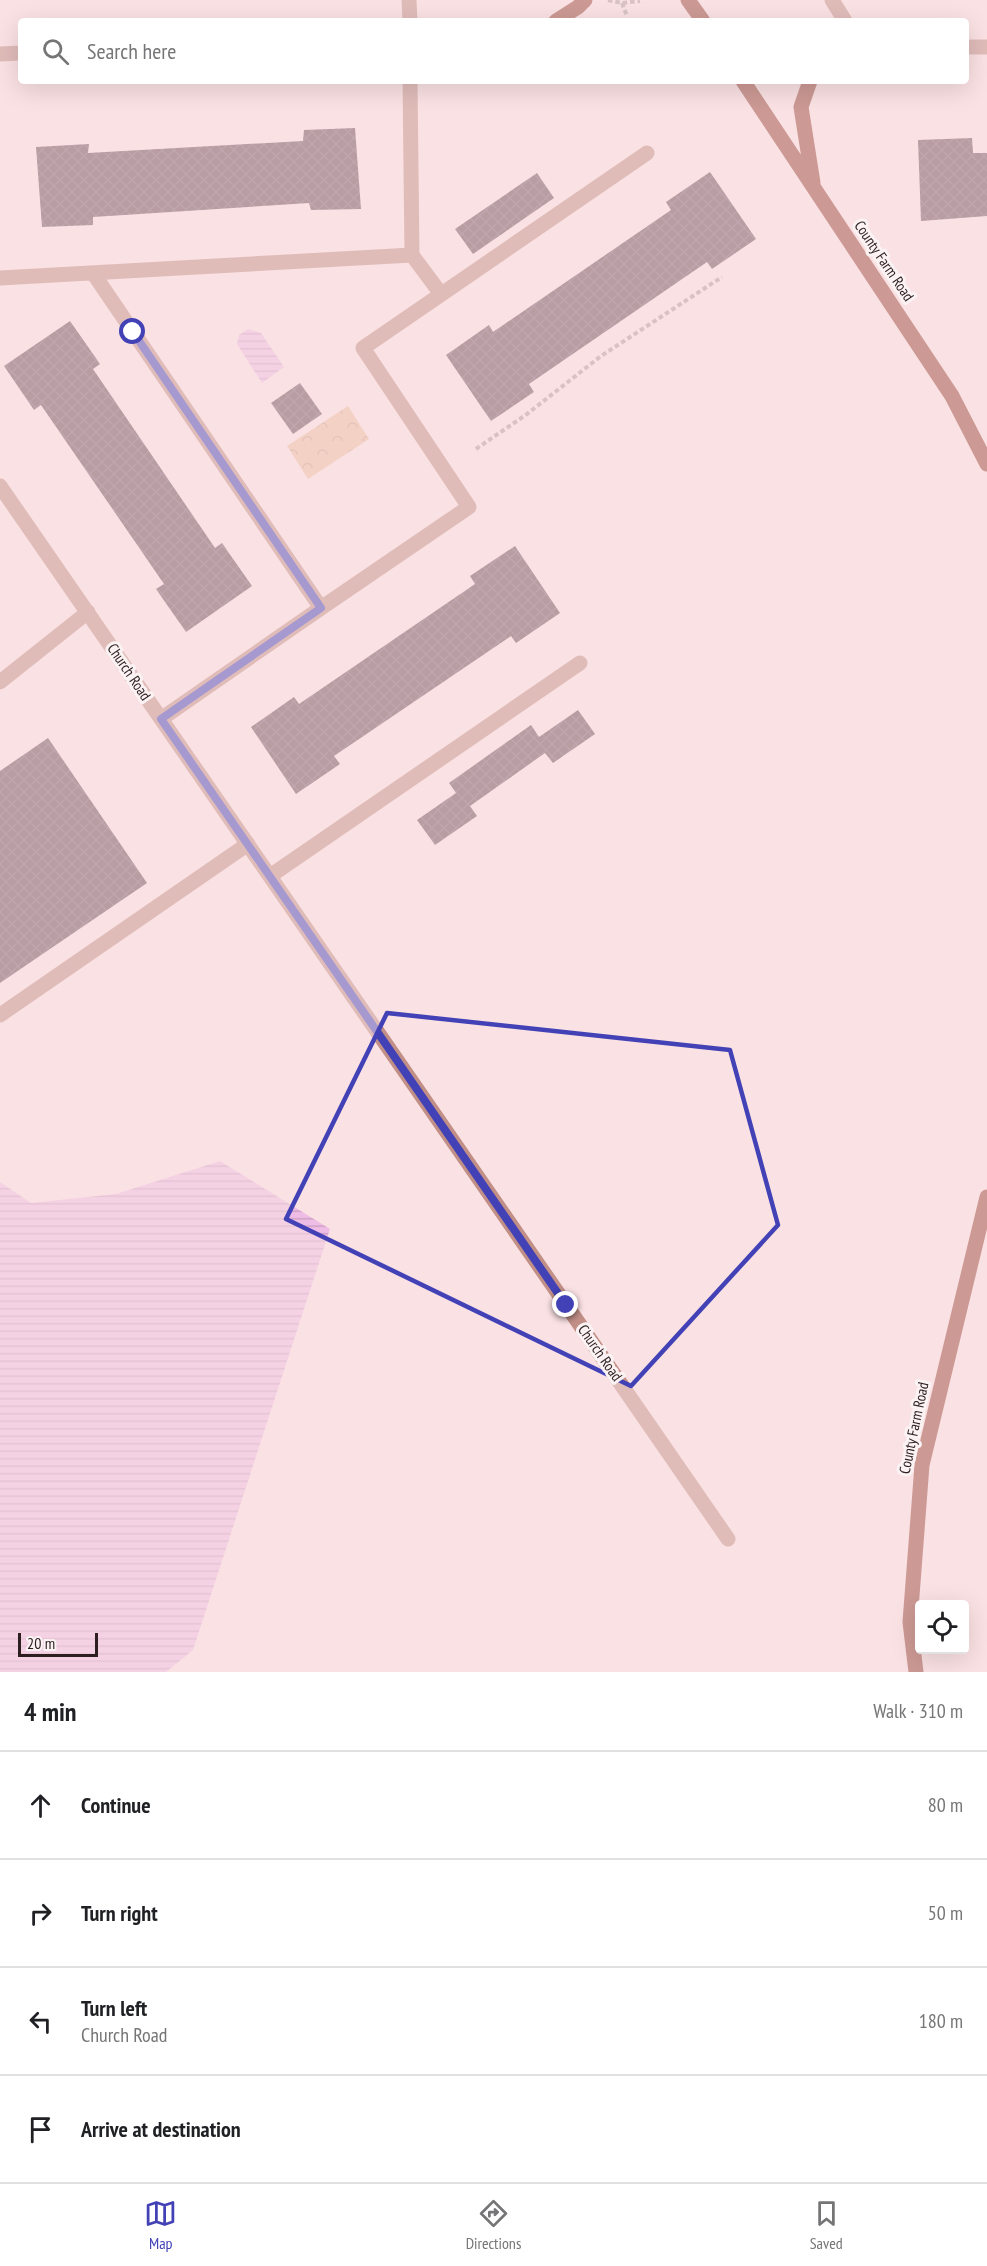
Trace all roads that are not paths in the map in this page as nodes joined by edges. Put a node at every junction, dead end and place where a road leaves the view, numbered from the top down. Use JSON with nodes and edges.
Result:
{"nodes":[{"id":1,"x":409,"y":0,"type":"edge"},
{"id":2,"x":585,"y":0,"type":"edge"},
{"id":3,"x":688,"y":0,"type":"edge"},
{"id":4,"x":832,"y":0,"type":"edge"},
{"id":5,"x":410,"y":18,"type":"edge"},
{"id":6,"x":561,"y":18,"type":"edge"},
{"id":7,"x":701,"y":18,"type":"edge"},
{"id":8,"x":843,"y":18,"type":"edge"},
{"id":9,"x":969,"y":47,"type":"edge"},
{"id":10,"x":987,"y":48,"type":"edge"},
{"id":11,"x":18,"y":53,"type":"edge"},
{"id":12,"x":0,"y":54,"type":"edge"},
{"id":13,"x":410,"y":84,"type":"edge"},
{"id":14,"x":745,"y":84,"type":"edge"},
{"id":15,"x":809,"y":84,"type":"edge"},
{"id":16,"x":647,"y":153,"type":"dead end"},
{"id":17,"x":814,"y":189,"type":"junction"},
{"id":18,"x":412,"y":255,"type":"junction"},
{"id":19,"x":93,"y":273,"type":"junction"},
{"id":20,"x":0,"y":278,"type":"edge"},
{"id":21,"x":441,"y":294,"type":"junction"},
{"id":22,"x":985,"y":457,"type":"edge"},
{"id":23,"x":1,"y":489,"type":"edge"},
{"id":24,"x":321,"y":608,"type":"junction"},
{"id":25,"x":88,"y":612,"type":"junction"},
{"id":26,"x":580,"y":663,"type":"dead end"},
{"id":27,"x":0,"y":682,"type":"edge"},
{"id":28,"x":161,"y":719,"type":"junction"},
{"id":29,"x":248,"y":844,"type":"junction"},
{"id":30,"x":270,"y":876,"type":"junction"},
{"id":31,"x":0,"y":1015,"type":"edge"},
{"id":32,"x":987,"y":1197,"type":"edge"},
{"id":33,"x":728,"y":1539,"type":"dead end"},
{"id":34,"x":916,"y":1672,"type":"edge"}],
"edges":[{"from":1,"to":5,"type":"street"},
{"from":2,"to":6,"type":"main road"},
{"from":3,"to":7,"type":"main road"},
{"from":4,"to":8,"type":"street"},
{"from":9,"to":10,"type":"street"},
{"from":11,"to":12,"type":"street"},
{"from":13,"to":18,"type":"street"},
{"from":14,"to":17,"type":"main road","name":"County Farm Road"},
{"from":15,"to":17,"type":"main road"},
{"from":16,"to":21,"type":"street"},
{"from":17,"to":22,"type":"main road","name":"County Farm Road"},
{"from":18,"to":19,"type":"street"},
{"from":18,"to":21,"type":"street"},
{"from":19,"to":20,"type":"street"},
{"from":19,"to":24,"type":"street"},
{"from":21,"to":24,"type":"street"},
{"from":23,"to":25,"type":"street","name":"Church Road"},
{"from":24,"to":28,"type":"street"},
{"from":25,"to":27,"type":"street"},
{"from":25,"to":28,"type":"street","name":"Church Road"},
{"from":26,"to":30,"type":"street"},
{"from":28,"to":29,"type":"street","name":"Church Road"},
{"from":29,"to":30,"type":"street","name":"Church Road"},
{"from":29,"to":31,"type":"street"},
{"from":30,"to":33,"type":"street","name":"Church Road"},
{"from":32,"to":34,"type":"main road","name":"County Farm Road"}]}
